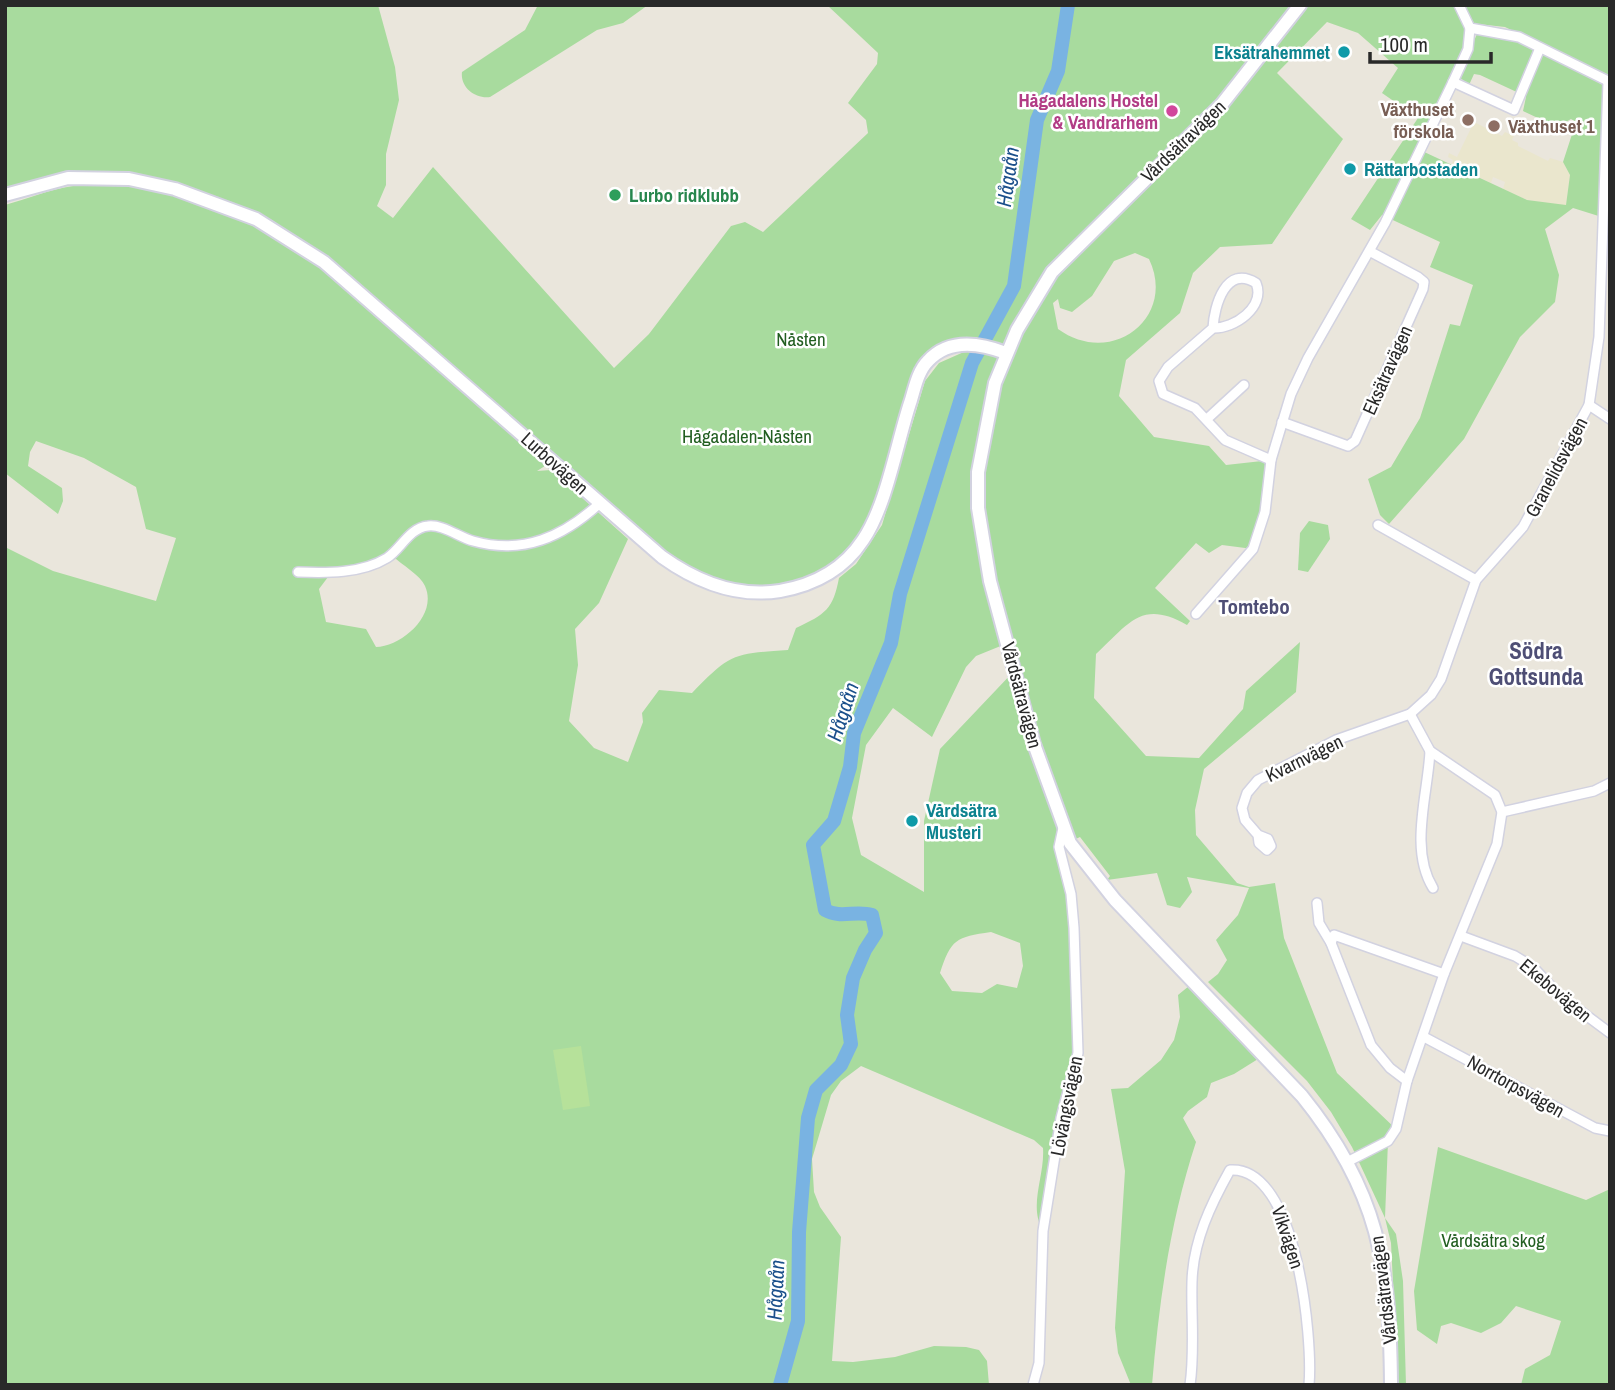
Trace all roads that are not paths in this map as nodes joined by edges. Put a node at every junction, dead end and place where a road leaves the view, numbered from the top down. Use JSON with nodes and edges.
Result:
{"nodes":[{"id":1,"x":1300,"y":5,"type":"edge"},
{"id":2,"x":1459,"y":5,"type":"edge"},
{"id":3,"x":1470,"y":28,"type":"junction"},
{"id":4,"x":1540,"y":48,"type":"junction"},
{"id":5,"x":1453,"y":82,"type":"junction"},
{"id":6,"x":1609,"y":82,"type":"edge"},
{"id":7,"x":5,"y":195,"type":"edge"},
{"id":8,"x":1607,"y":219,"type":"edge"},
{"id":9,"x":1371,"y":252,"type":"junction"},
{"id":10,"x":1213,"y":328,"type":"junction"},
{"id":11,"x":1006,"y":353,"type":"junction"},
{"id":12,"x":1244,"y":385,"type":"dead end"},
{"id":13,"x":1589,"y":405,"type":"junction"},
{"id":14,"x":1207,"y":419,"type":"junction"},
{"id":15,"x":1610,"y":419,"type":"edge"},
{"id":16,"x":1282,"y":422,"type":"junction"},
{"id":17,"x":1271,"y":460,"type":"junction"},
{"id":18,"x":600,"y":503,"type":"junction"},
{"id":19,"x":1378,"y":525,"type":"dead end"},
{"id":20,"x":298,"y":572,"type":"dead end"},
{"id":21,"x":1476,"y":580,"type":"junction"},
{"id":22,"x":1196,"y":614,"type":"dead end"},
{"id":23,"x":1410,"y":714,"type":"junction"},
{"id":24,"x":1430,"y":751,"type":"junction"},
{"id":25,"x":1610,"y":783,"type":"edge"},
{"id":26,"x":1502,"y":812,"type":"junction"},
{"id":27,"x":1063,"y":828,"type":"junction"},
{"id":28,"x":1258,"y":835,"type":"dead end"},
{"id":29,"x":1433,"y":888,"type":"dead end"},
{"id":30,"x":1317,"y":903,"type":"dead end"},
{"id":31,"x":1461,"y":936,"type":"junction"},
{"id":32,"x":1331,"y":943,"type":"junction"},
{"id":33,"x":1444,"y":974,"type":"junction"},
{"id":34,"x":1610,"y":1033,"type":"edge"},
{"id":35,"x":1424,"y":1037,"type":"junction"},
{"id":36,"x":1407,"y":1081,"type":"junction"},
{"id":37,"x":1610,"y":1131,"type":"edge"},
{"id":38,"x":1348,"y":1162,"type":"junction"},
{"id":39,"x":1033,"y":1385,"type":"edge"},
{"id":40,"x":1190,"y":1385,"type":"edge"},
{"id":41,"x":1309,"y":1385,"type":"edge"},
{"id":42,"x":1391,"y":1385,"type":"edge"}],
"edges":[{"from":1,"to":11,"type":"street","name":"Vårdsätravägen"},
{"from":2,"to":3,"type":"street"},
{"from":3,"to":4,"type":"street"},
{"from":3,"to":5,"type":"street"},
{"from":4,"to":5,"type":"street"},
{"from":4,"to":6,"type":"street"},
{"from":5,"to":9,"type":"street"},
{"from":6,"to":8,"type":"street","name":"Granelidsvägen"},
{"from":7,"to":18,"type":"street","name":"Lurbovägen"},
{"from":8,"to":13,"type":"street","name":"Granelidsvägen"},
{"from":9,"to":16,"type":"street"},
{"from":9,"to":16,"type":"street","name":"Eksätravägen"},
{"from":10,"to":10,"type":"street"},
{"from":10,"to":14,"type":"street"},
{"from":11,"to":18,"type":"street","name":"Lurbovägen"},
{"from":11,"to":27,"type":"street","name":"Vårdsätravägen"},
{"from":12,"to":14,"type":"street"},
{"from":13,"to":15,"type":"street"},
{"from":13,"to":21,"type":"street","name":"Granelidsvägen"},
{"from":14,"to":17,"type":"street"},
{"from":16,"to":17,"type":"street"},
{"from":17,"to":22,"type":"street"},
{"from":18,"to":20,"type":"street"},
{"from":19,"to":21,"type":"street"},
{"from":21,"to":23,"type":"street","name":"Granelidsvägen"},
{"from":23,"to":24,"type":"street"},
{"from":23,"to":28,"type":"street","name":"Kvarnvägen"},
{"from":24,"to":26,"type":"street"},
{"from":24,"to":29,"type":"street"},
{"from":25,"to":26,"type":"street"},
{"from":26,"to":31,"type":"street"},
{"from":27,"to":38,"type":"street","name":"Vårdsätravägen"},
{"from":27,"to":39,"type":"street","name":"Lövängsvägen"},
{"from":30,"to":32,"type":"street"},
{"from":31,"to":33,"type":"street"},
{"from":31,"to":34,"type":"street","name":"Ekebovägen"},
{"from":32,"to":33,"type":"street"},
{"from":32,"to":36,"type":"street"},
{"from":33,"to":35,"type":"street"},
{"from":35,"to":36,"type":"street"},
{"from":35,"to":37,"type":"street","name":"Norrtorpsvägen"},
{"from":36,"to":38,"type":"street"},
{"from":38,"to":42,"type":"street","name":"Vårdsätravägen"},
{"from":40,"to":41,"type":"street","name":"Vikvägen"}]}
